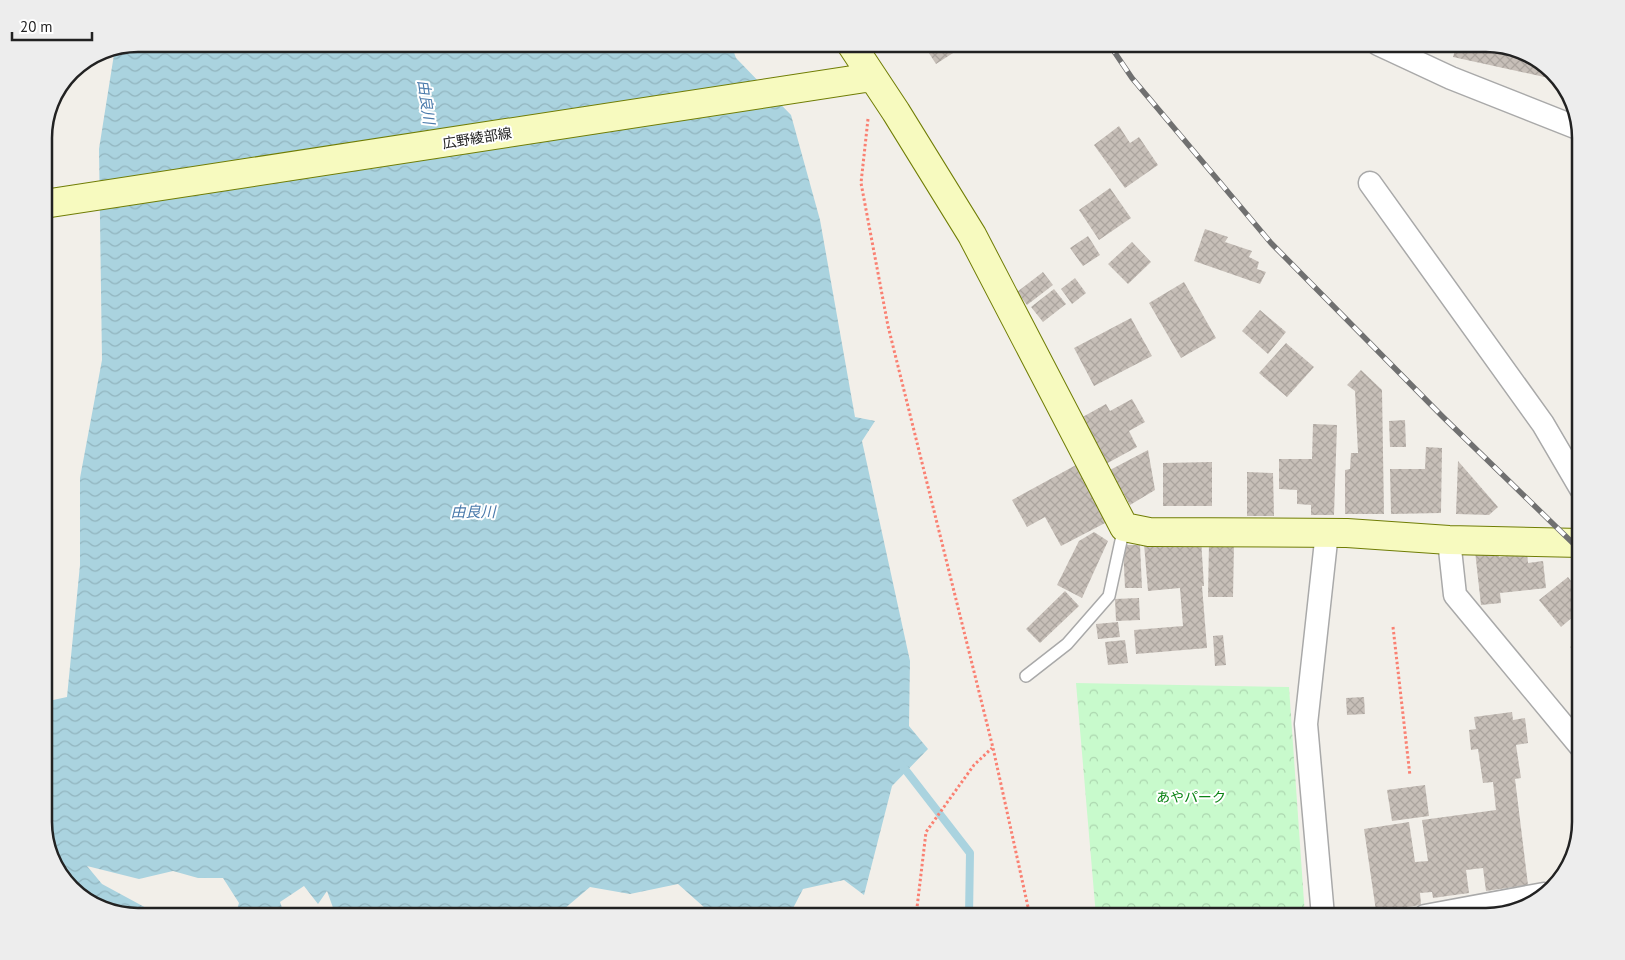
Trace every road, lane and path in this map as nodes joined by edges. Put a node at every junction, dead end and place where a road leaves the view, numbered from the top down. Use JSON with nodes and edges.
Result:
{"nodes":[{"id":1,"x":856,"y":52,"type":"edge"},
{"id":2,"x":1395,"y":52,"type":"edge"},
{"id":3,"x":872,"y":77,"type":"junction"},
{"id":4,"x":1571,"y":126,"type":"edge"},
{"id":5,"x":1370,"y":183,"type":"dead end"},
{"id":6,"x":53,"y":203,"type":"edge"},
{"id":7,"x":1572,"y":474,"type":"edge"},
{"id":8,"x":1124,"y":527,"type":"junction"},
{"id":9,"x":1328,"y":532,"type":"junction"},
{"id":10,"x":1448,"y":540,"type":"junction"},
{"id":11,"x":1572,"y":543,"type":"edge"},
{"id":12,"x":1393,"y":627,"type":"dead end"},
{"id":13,"x":1026,"y":676,"type":"dead end"},
{"id":14,"x":1572,"y":735,"type":"edge"},
{"id":15,"x":993,"y":748,"type":"junction"},
{"id":16,"x":1410,"y":776,"type":"dead end"},
{"id":17,"x":1528,"y":897,"type":"edge"},
{"id":18,"x":917,"y":908,"type":"edge"},
{"id":19,"x":1028,"y":908,"type":"edge"},
{"id":20,"x":1321,"y":908,"type":"edge"},
{"id":21,"x":1468,"y":908,"type":"edge"}],
"edges":[{"from":1,"to":3,"type":"street"},
{"from":2,"to":4,"type":"street"},
{"from":3,"to":6,"type":"street","name":"広野綾部線"},
{"from":3,"to":8,"type":"street"},
{"from":3,"to":15,"type":"path"},
{"from":5,"to":7,"type":"street"},
{"from":8,"to":9,"type":"street"},
{"from":8,"to":13,"type":"lane"},
{"from":9,"to":10,"type":"street"},
{"from":9,"to":20,"type":"street"},
{"from":10,"to":11,"type":"street"},
{"from":10,"to":14,"type":"street"},
{"from":12,"to":16,"type":"path"},
{"from":15,"to":18,"type":"path"},
{"from":15,"to":19,"type":"path"},
{"from":17,"to":21,"type":"street"}]}
